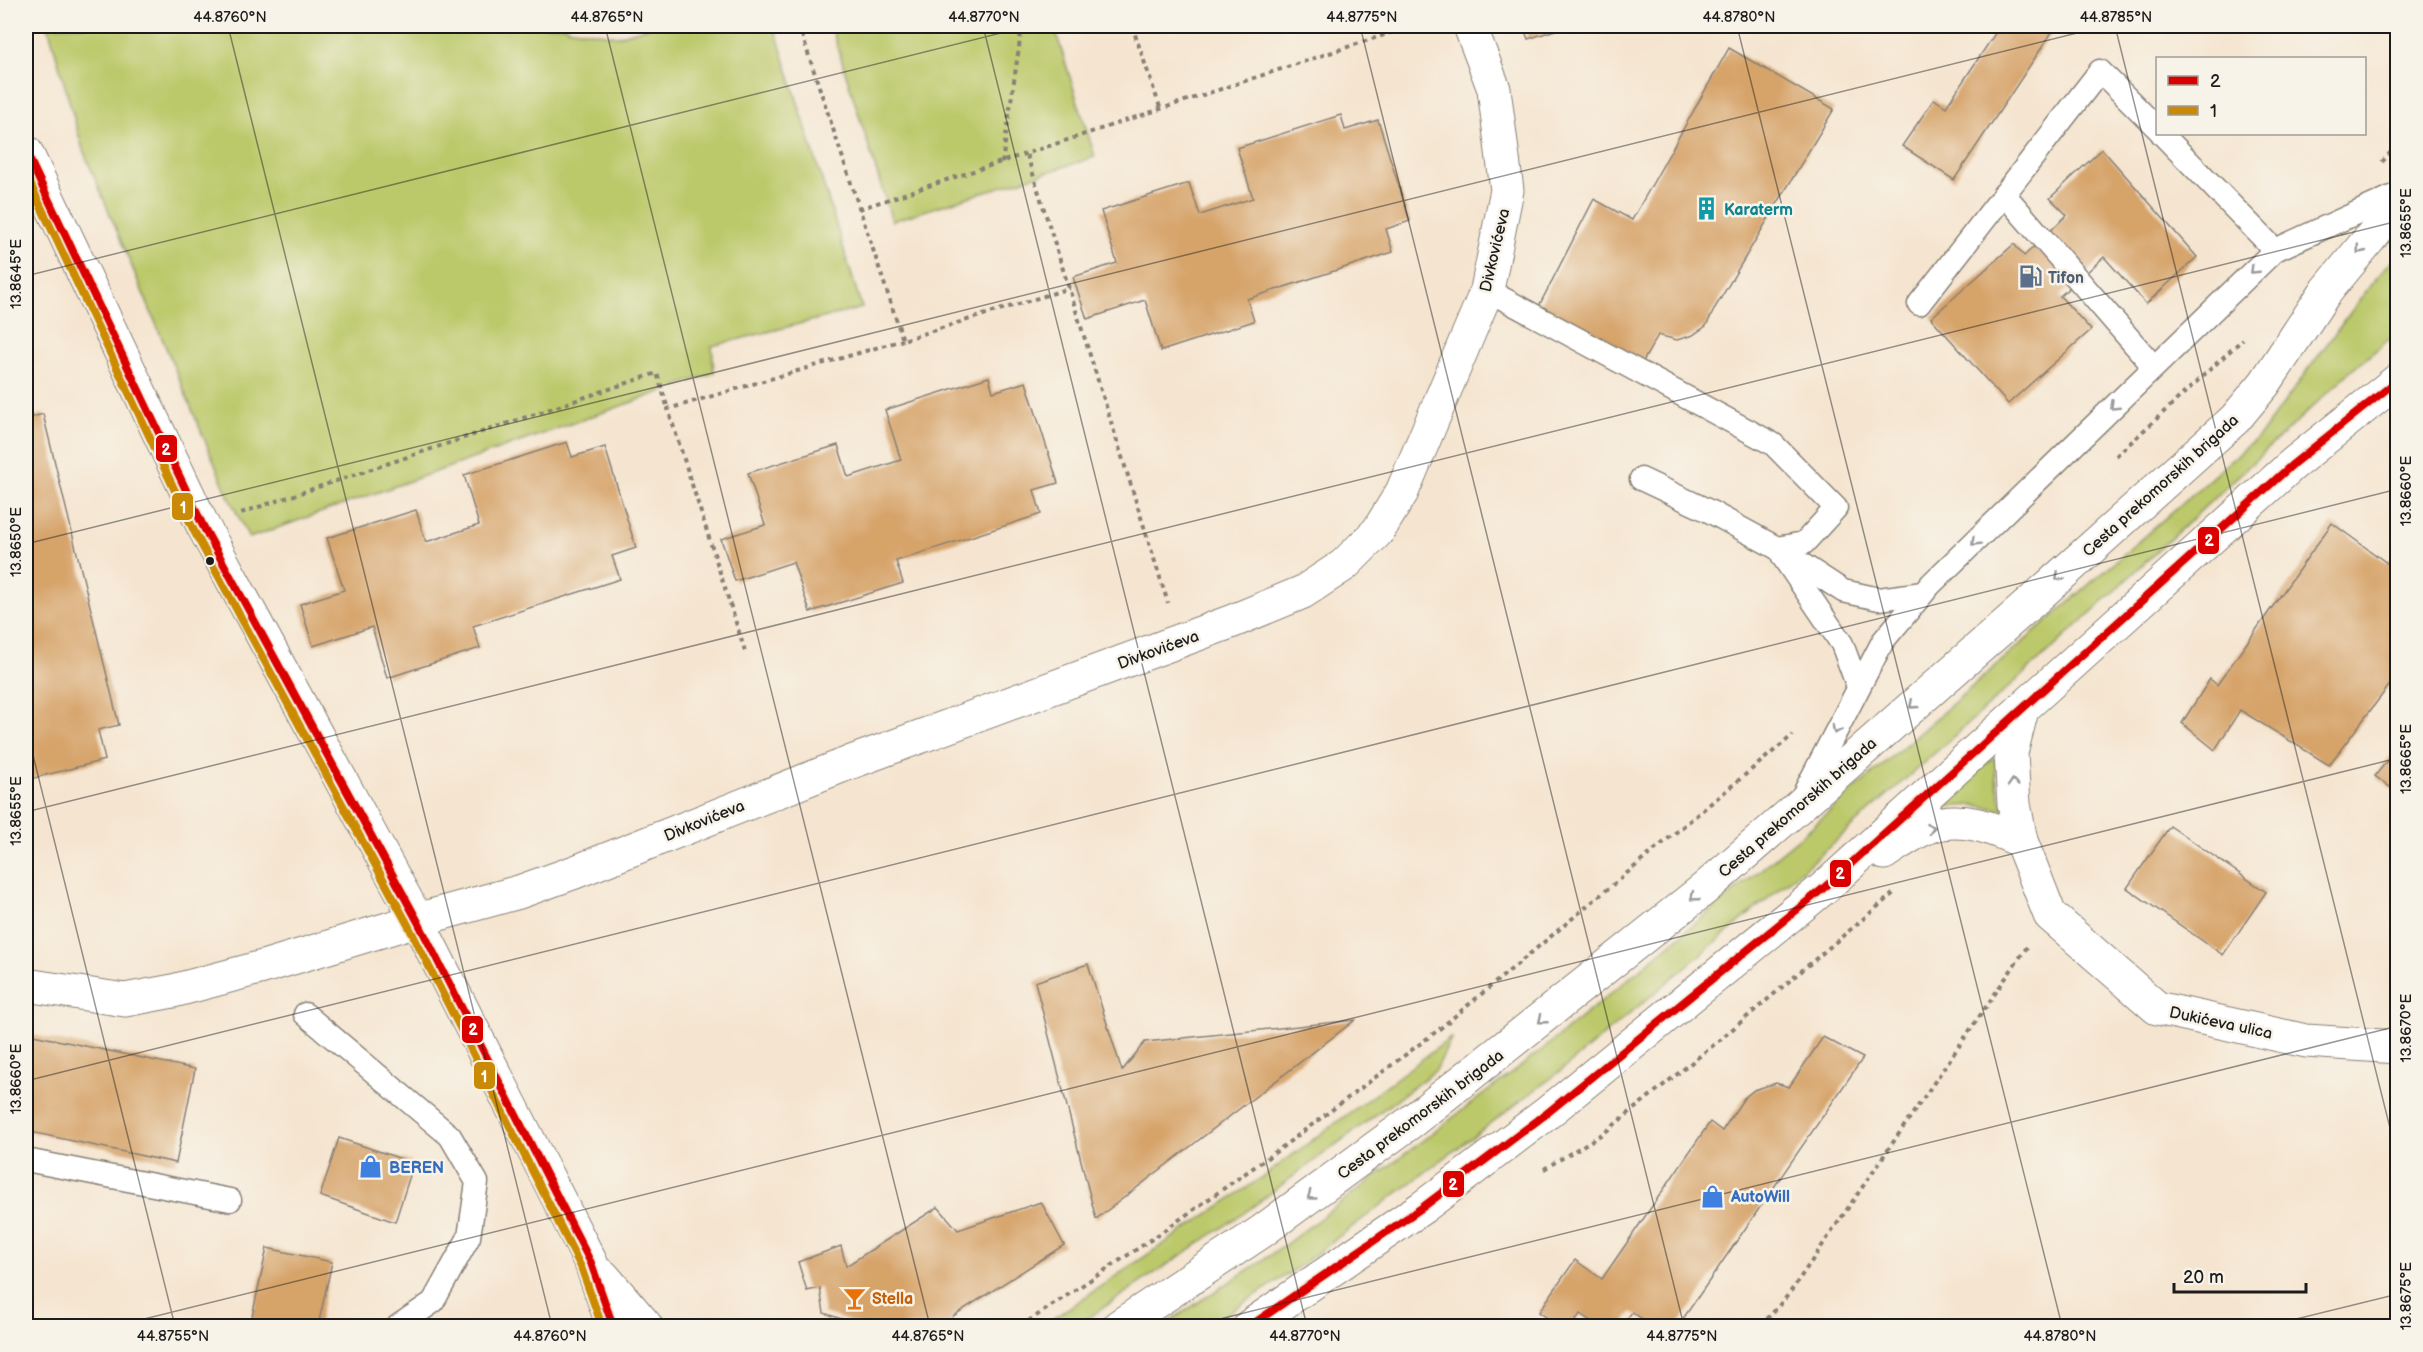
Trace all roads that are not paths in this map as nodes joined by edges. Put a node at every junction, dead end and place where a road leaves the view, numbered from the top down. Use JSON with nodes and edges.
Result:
{"nodes":[{"id":1,"x":1470,"y":26,"type":"edge"},
{"id":2,"x":2156,"y":128,"type":"edge"},
{"id":3,"x":2163,"y":135,"type":"edge"},
{"id":4,"x":26,"y":152,"type":"edge"},
{"id":5,"x":2004,"y":194,"type":"junction"},
{"id":6,"x":2397,"y":194,"type":"edge"},
{"id":7,"x":2397,"y":204,"type":"edge"},
{"id":8,"x":2276,"y":250,"type":"junction"},
{"id":9,"x":1487,"y":290,"type":"junction"},
{"id":10,"x":1918,"y":304,"type":"dead end"},
{"id":11,"x":2154,"y":367,"type":"junction"},
{"id":12,"x":2397,"y":380,"type":"edge"},
{"id":13,"x":1641,"y":479,"type":"dead end"},
{"id":14,"x":1777,"y":548,"type":"junction"},
{"id":15,"x":1923,"y":593,"type":"junction"},
{"id":16,"x":1858,"y":687,"type":"junction"},
{"id":17,"x":2022,"y":710,"type":"junction"},
{"id":18,"x":1797,"y":808,"type":"junction"},
{"id":19,"x":2021,"y":841,"type":"junction"},
{"id":20,"x":1825,"y":887,"type":"junction"},
{"id":21,"x":417,"y":920,"type":"junction"},
{"id":22,"x":26,"y":985,"type":"edge"},
{"id":23,"x":305,"y":1014,"type":"dead end"},
{"id":24,"x":2397,"y":1047,"type":"edge"},
{"id":25,"x":26,"y":1160,"type":"edge"},
{"id":26,"x":230,"y":1200,"type":"dead end"},
{"id":27,"x":591,"y":1263,"type":"junction"},
{"id":28,"x":398,"y":1326,"type":"edge"},
{"id":29,"x":613,"y":1326,"type":"edge"},
{"id":30,"x":646,"y":1326,"type":"edge"},
{"id":31,"x":1119,"y":1326,"type":"edge"},
{"id":32,"x":1250,"y":1326,"type":"edge"}],
"edges":[{"from":1,"to":9,"type":"street","name":"Divkovićeva"},
{"from":2,"to":5,"type":"lane"},
{"from":3,"to":8,"type":"lane"},
{"from":4,"to":21,"type":"street"},
{"from":5,"to":10,"type":"lane"},
{"from":5,"to":11,"type":"lane"},
{"from":6,"to":8,"type":"lane"},
{"from":7,"to":18,"type":"street","name":"Cesta prekomorskih brigada","one_way":true},
{"from":8,"to":11,"type":"lane","one_way":true},
{"from":9,"to":14,"type":"lane"},
{"from":9,"to":21,"type":"street","name":"Divkovićeva"},
{"from":11,"to":15,"type":"lane","one_way":true},
{"from":12,"to":17,"type":"street"},
{"from":13,"to":14,"type":"lane"},
{"from":14,"to":15,"type":"lane"},
{"from":14,"to":16,"type":"lane"},
{"from":15,"to":16,"type":"lane"},
{"from":16,"to":18,"type":"lane","one_way":true},
{"from":19,"to":17,"type":"street","name":"Dukićeva ulica","one_way":true},
{"from":17,"to":20,"type":"street"},
{"from":18,"to":31,"type":"street","name":"Cesta prekomorskih brigada","one_way":true},
{"from":20,"to":19,"type":"street","one_way":true},
{"from":19,"to":24,"type":"street","name":"Dukićeva ulica"},
{"from":20,"to":32,"type":"street"},
{"from":21,"to":22,"type":"street","name":"Divkovićeva"},
{"from":21,"to":27,"type":"street"},
{"from":23,"to":28,"type":"lane"},
{"from":25,"to":26,"type":"lane"},
{"from":27,"to":29,"type":"street"},
{"from":27,"to":30,"type":"street"}]}
